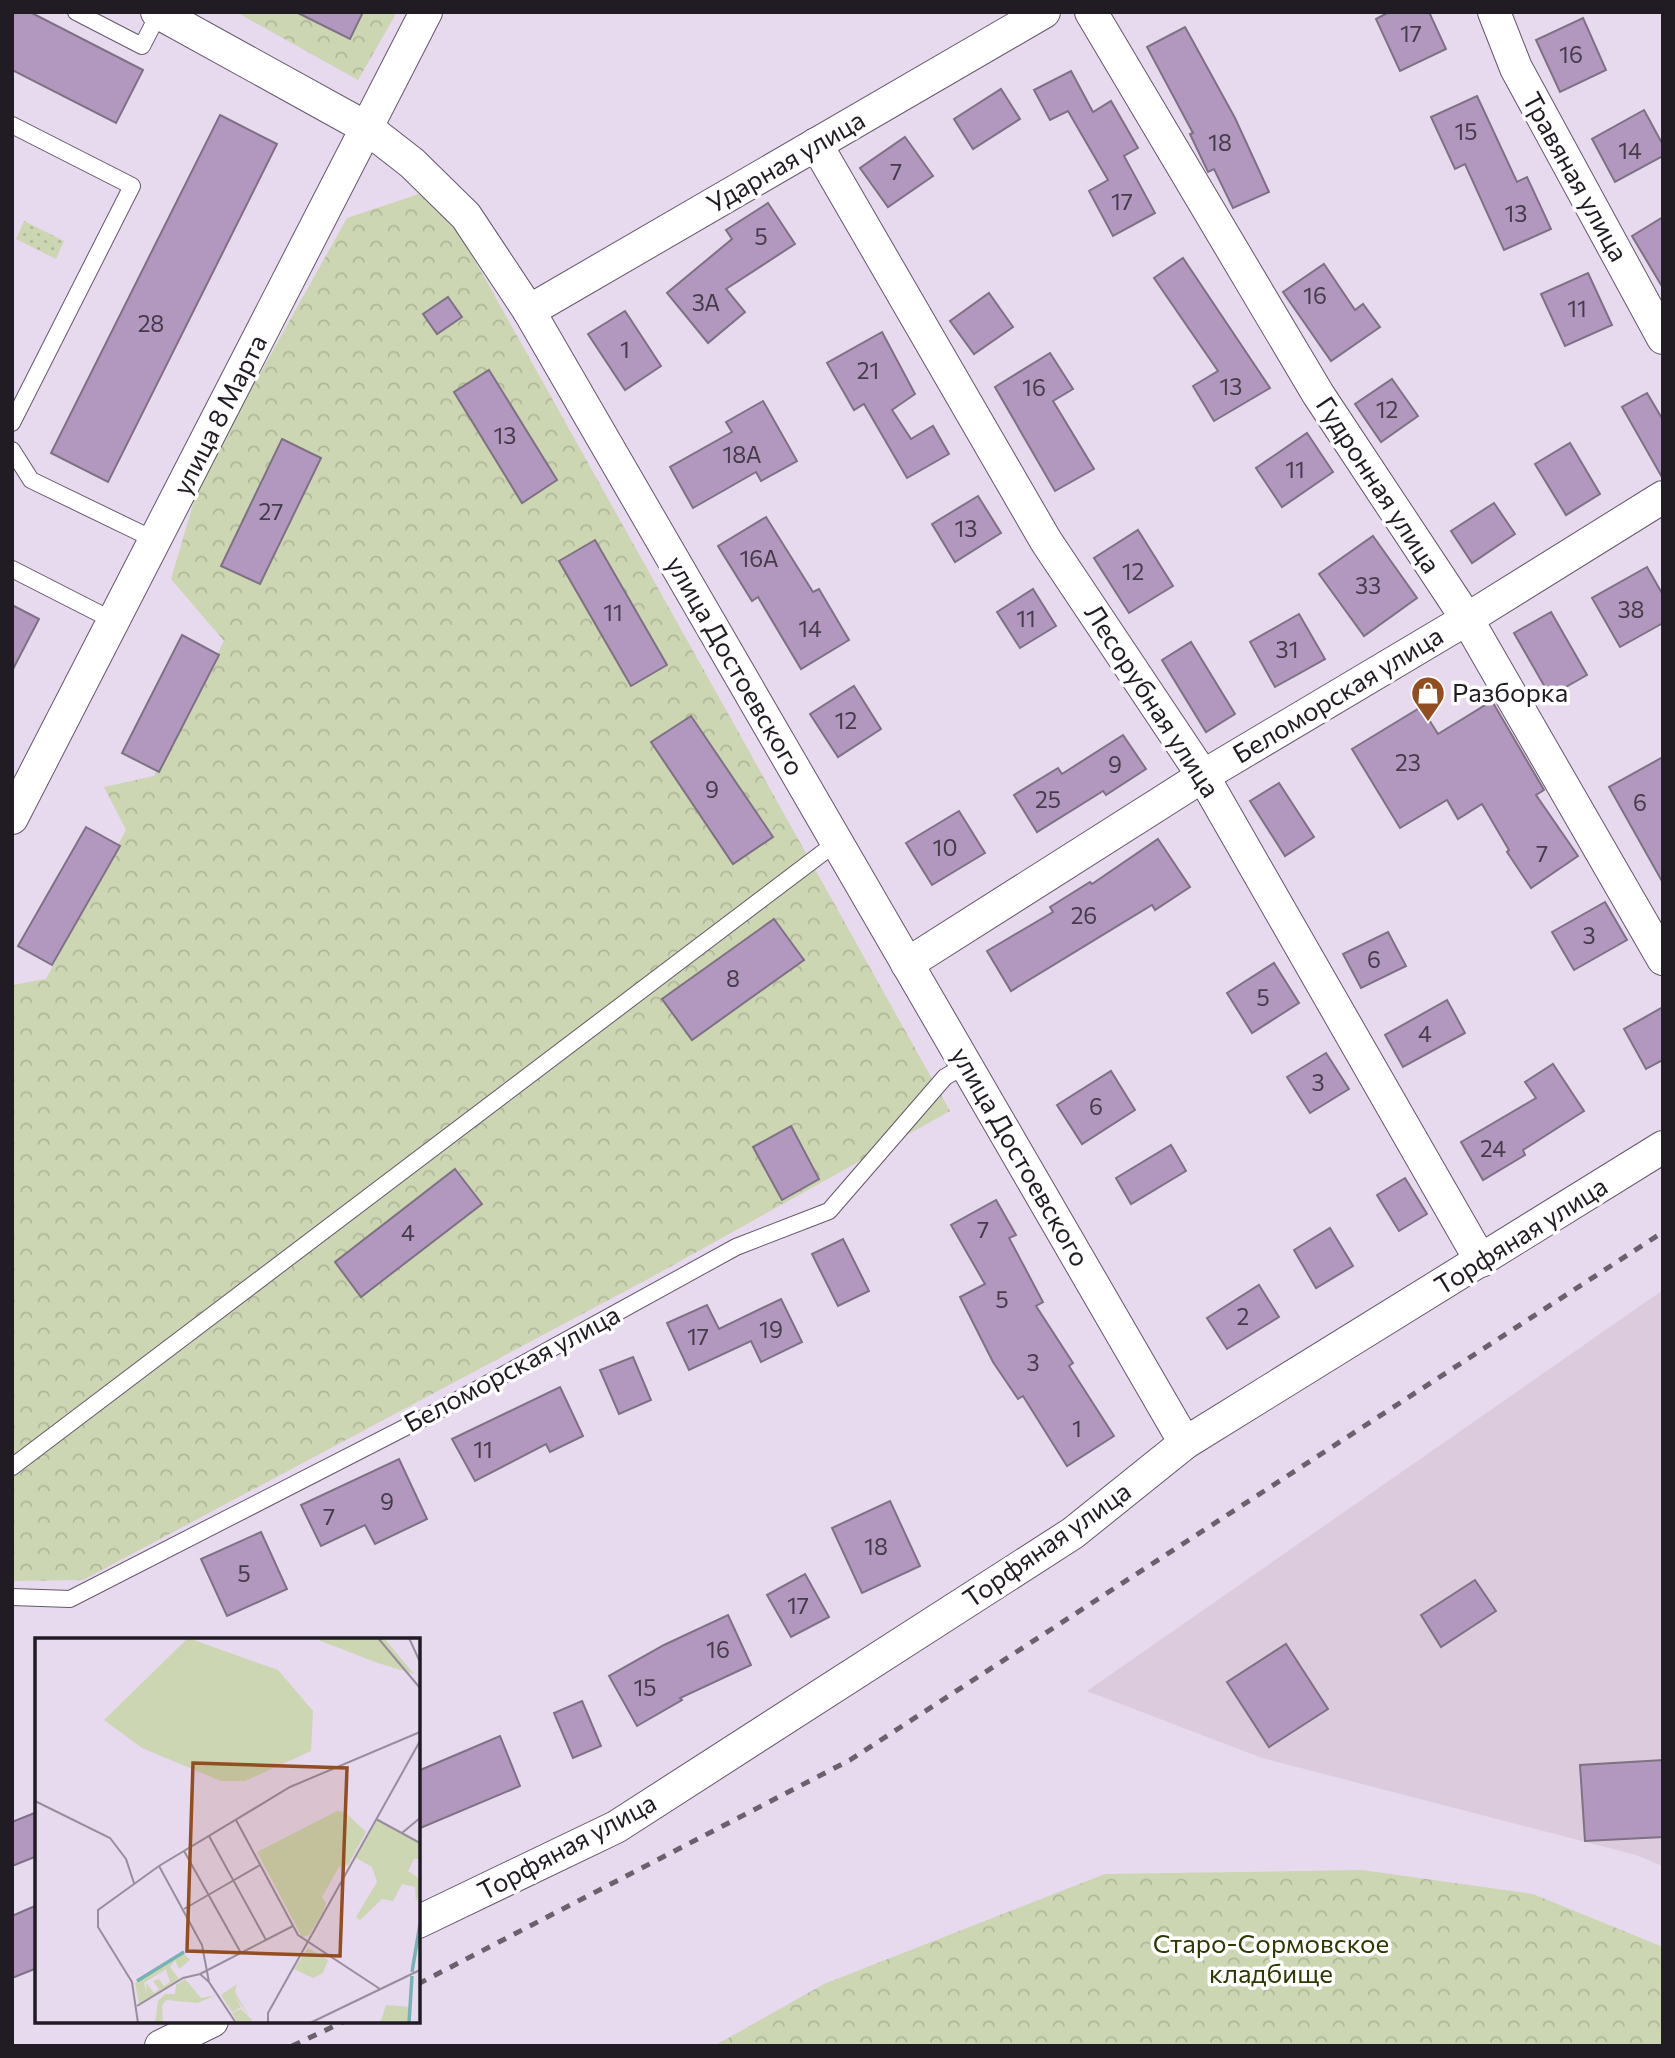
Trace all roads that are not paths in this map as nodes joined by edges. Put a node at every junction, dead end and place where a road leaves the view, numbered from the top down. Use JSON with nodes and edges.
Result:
{"nodes":[{"id":1,"x":76,"y":12,"type":"edge"},
{"id":2,"x":426,"y":12,"type":"edge"},
{"id":3,"x":1044,"y":12,"type":"edge"},
{"id":4,"x":1091,"y":12,"type":"edge"},
{"id":5,"x":1494,"y":12,"type":"edge"},
{"id":6,"x":158,"y":13,"type":"edge"},
{"id":7,"x":12,"y":125,"type":"edge"},
{"id":8,"x":367,"y":128,"type":"junction"},
{"id":9,"x":816,"y":145,"type":"junction"},
{"id":10,"x":529,"y":311,"type":"junction"},
{"id":11,"x":1663,"y":338,"type":"edge"},
{"id":12,"x":12,"y":422,"type":"edge"},
{"id":13,"x":12,"y":450,"type":"edge"},
{"id":14,"x":1663,"y":497,"type":"edge"},
{"id":15,"x":155,"y":540,"type":"junction"},
{"id":16,"x":12,"y":569,"type":"edge"},
{"id":17,"x":1466,"y":619,"type":"junction"},
{"id":18,"x":114,"y":621,"type":"junction"},
{"id":19,"x":1203,"y":776,"type":"junction"},
{"id":20,"x":12,"y":818,"type":"edge"},
{"id":21,"x":837,"y":842,"type":"junction"},
{"id":22,"x":1663,"y":959,"type":"edge"},
{"id":23,"x":907,"y":964,"type":"junction"},
{"id":24,"x":966,"y":1065,"type":"junction"},
{"id":25,"x":1663,"y":1147,"type":"edge"},
{"id":26,"x":1481,"y":1261,"type":"junction"},
{"id":27,"x":1185,"y":1443,"type":"junction"},
{"id":28,"x":12,"y":1467,"type":"edge"},
{"id":29,"x":12,"y":1597,"type":"edge"},
{"id":30,"x":420,"y":1921,"type":"edge"},
{"id":31,"x":208,"y":2023,"type":"edge"},
{"id":32,"x":161,"y":2046,"type":"edge"}],
"edges":[{"from":1,"to":6,"type":"lane"},
{"from":2,"to":8,"type":"street","name":"улица 8 Марта"},
{"from":3,"to":9,"type":"street","name":"Ударная улица"},
{"from":4,"to":17,"type":"street","name":"Гудронная улица"},
{"from":5,"to":11,"type":"street","name":"Травяная улица"},
{"from":6,"to":8,"type":"street","name":"улица Достоевского"},
{"from":7,"to":12,"type":"lane"},
{"from":8,"to":10,"type":"street","name":"улица Достоевского"},
{"from":8,"to":15,"type":"street","name":"улица 8 Марта"},
{"from":9,"to":10,"type":"street","name":"Ударная улица"},
{"from":9,"to":19,"type":"street","name":"Лесорубная улица"},
{"from":10,"to":21,"type":"street","name":"улица Достоевского"},
{"from":13,"to":15,"type":"lane"},
{"from":14,"to":17,"type":"street","name":"Беломорская улица"},
{"from":15,"to":18,"type":"street","name":"улица 8 Марта"},
{"from":16,"to":18,"type":"lane"},
{"from":17,"to":19,"type":"street","name":"Беломорская улица"},
{"from":17,"to":22,"type":"street","name":"Гудронная улица"},
{"from":18,"to":20,"type":"street","name":"улица 8 Марта"},
{"from":19,"to":23,"type":"street","name":"Беломорская улица"},
{"from":19,"to":26,"type":"street","name":"Лесорубная улица"},
{"from":21,"to":23,"type":"street","name":"улица Достоевского"},
{"from":21,"to":28,"type":"lane"},
{"from":23,"to":24,"type":"street","name":"улица Достоевского"},
{"from":24,"to":27,"type":"street","name":"улица Достоевского"},
{"from":24,"to":29,"type":"lane","name":"Беломорская улица"},
{"from":25,"to":26,"type":"street","name":"Торфяная улица"},
{"from":26,"to":27,"type":"street","name":"Торфяная улица"},
{"from":27,"to":30,"type":"street","name":"Торфяная улица"},
{"from":31,"to":32,"type":"street"}]}
